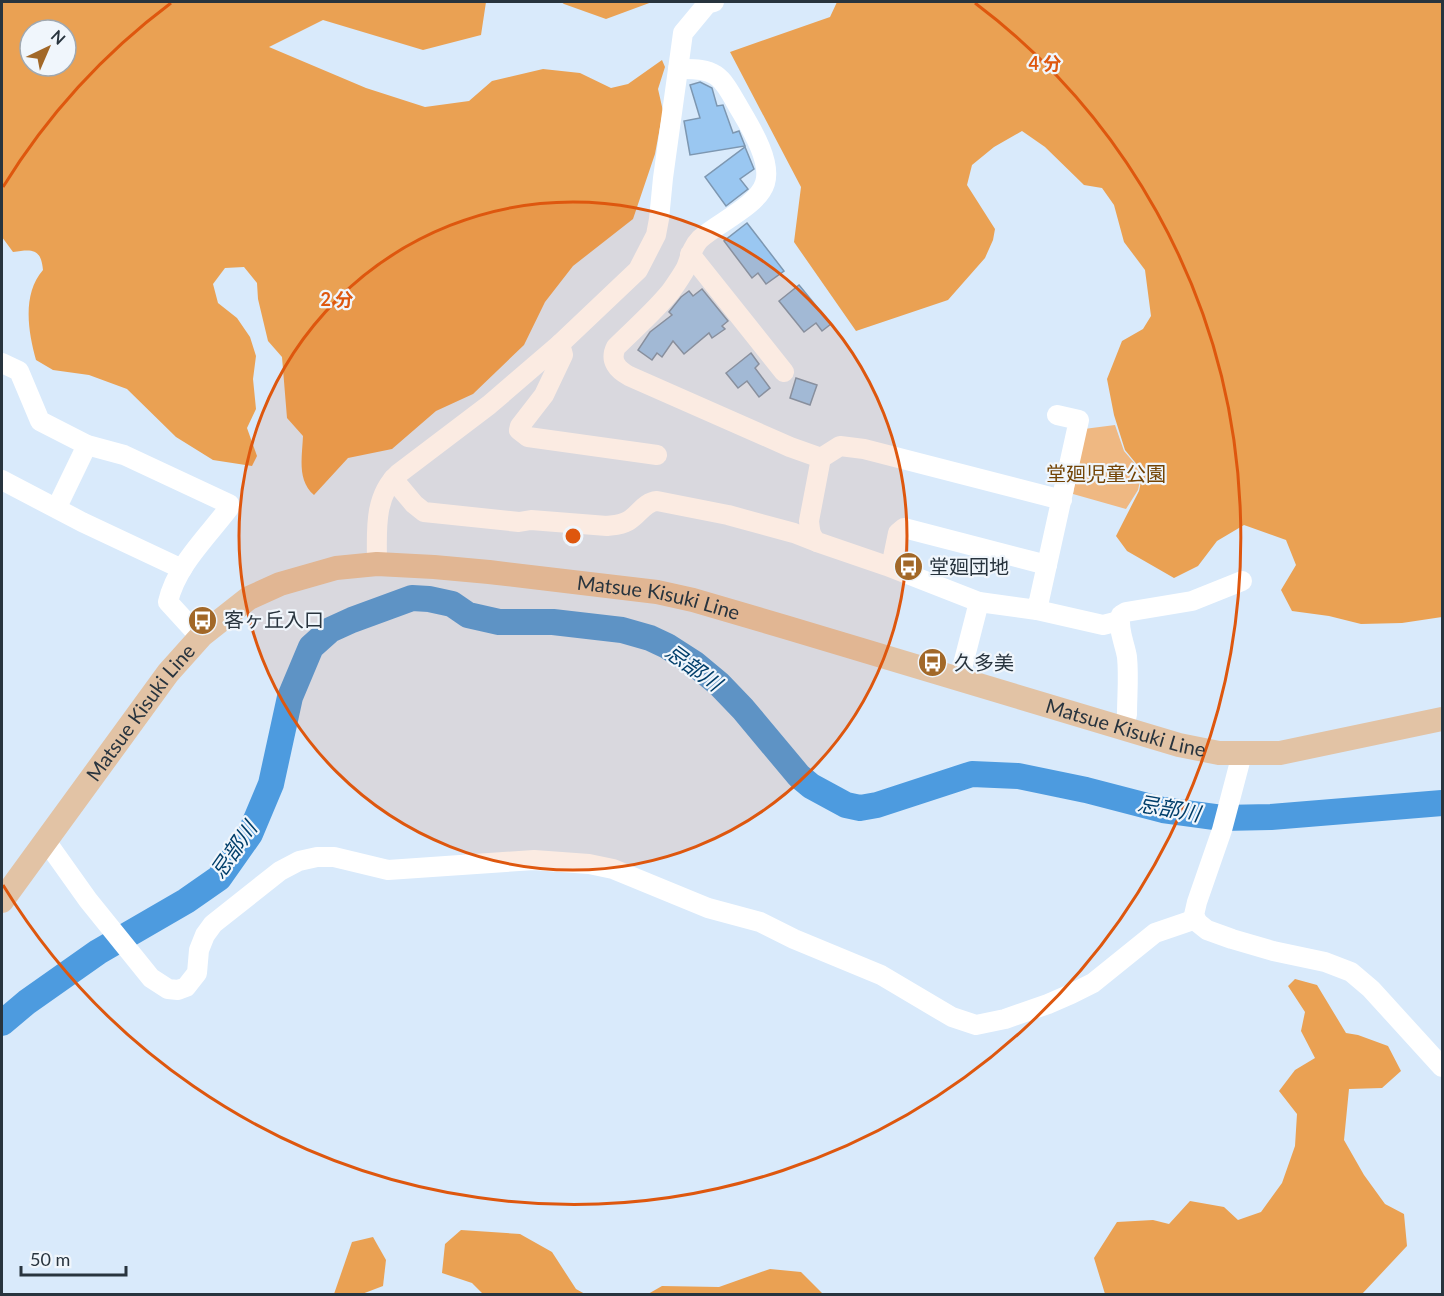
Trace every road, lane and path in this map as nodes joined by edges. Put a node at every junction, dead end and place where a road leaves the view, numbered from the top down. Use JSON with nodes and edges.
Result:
{"nodes":[{"id":1,"x":714,"y":2,"type":"edge"},
{"id":2,"x":678,"y":69,"type":"junction"},
{"id":3,"x":690,"y":254,"type":"junction"},
{"id":4,"x":560,"y":344,"type":"junction"},
{"id":5,"x":2,"y":363,"type":"edge"},
{"id":6,"x":784,"y":372,"type":"dead end"},
{"id":7,"x":1057,"y":415,"type":"dead end"},
{"id":8,"x":87,"y":445,"type":"junction"},
{"id":9,"x":657,"y":455,"type":"dead end"},
{"id":10,"x":821,"y":458,"type":"junction"},
{"id":11,"x":393,"y":479,"type":"junction"},
{"id":12,"x":2,"y":480,"type":"edge"},
{"id":13,"x":1062,"y":500,"type":"junction"},
{"id":14,"x":57,"y":507,"type":"junction"},
{"id":15,"x":817,"y":542,"type":"junction"},
{"id":16,"x":377,"y":564,"type":"junction"},
{"id":17,"x":1047,"y":565,"type":"junction"},
{"id":18,"x":891,"y":567,"type":"junction"},
{"id":19,"x":182,"y":569,"type":"junction"},
{"id":20,"x":1242,"y":581,"type":"dead end"},
{"id":21,"x":979,"y":602,"type":"junction"},
{"id":22,"x":1037,"y":610,"type":"junction"},
{"id":23,"x":1119,"y":621,"type":"junction"},
{"id":24,"x":200,"y":638,"type":"junction"},
{"id":25,"x":959,"y":680,"type":"junction"},
{"id":26,"x":1127,"y":715,"type":"dead end"},
{"id":27,"x":1443,"y":719,"type":"edge"},
{"id":28,"x":1242,"y":754,"type":"junction"},
{"id":29,"x":46,"y":841,"type":"junction"},
{"id":30,"x":4,"y":893,"type":"edge"},
{"id":31,"x":1196,"y":919,"type":"junction"},
{"id":32,"x":1443,"y":1067,"type":"edge"}],
"edges":[{"from":1,"to":2,"type":"street"},
{"from":2,"to":3,"type":"street"},
{"from":2,"to":4,"type":"street"},
{"from":3,"to":6,"type":"street"},
{"from":3,"to":10,"type":"street"},
{"from":4,"to":9,"type":"street"},
{"from":4,"to":11,"type":"street"},
{"from":5,"to":8,"type":"street"},
{"from":7,"to":13,"type":"street"},
{"from":8,"to":14,"type":"street"},
{"from":8,"to":19,"type":"street"},
{"from":10,"to":13,"type":"street"},
{"from":10,"to":15,"type":"street"},
{"from":11,"to":15,"type":"street"},
{"from":11,"to":16,"type":"street"},
{"from":12,"to":14,"type":"street"},
{"from":13,"to":17,"type":"street"},
{"from":14,"to":19,"type":"street"},
{"from":15,"to":18,"type":"street"},
{"from":16,"to":24,"type":"main road","name":"Matsue Kisuki Line"},
{"from":16,"to":25,"type":"main road","name":"Matsue Kisuki Line"},
{"from":17,"to":18,"type":"street"},
{"from":17,"to":22,"type":"street"},
{"from":18,"to":21,"type":"street"},
{"from":19,"to":24,"type":"street"},
{"from":20,"to":23,"type":"street"},
{"from":21,"to":22,"type":"street"},
{"from":21,"to":25,"type":"street"},
{"from":22,"to":23,"type":"street"},
{"from":23,"to":26,"type":"street"},
{"from":24,"to":29,"type":"main road","name":"Matsue Kisuki Line"},
{"from":25,"to":28,"type":"main road","name":"Matsue Kisuki Line"},
{"from":27,"to":28,"type":"main road","name":"Matsue Kisuki Line"},
{"from":28,"to":31,"type":"street"},
{"from":29,"to":30,"type":"main road","name":"Matsue Kisuki Line"},
{"from":29,"to":31,"type":"street"},
{"from":31,"to":32,"type":"street"}]}
